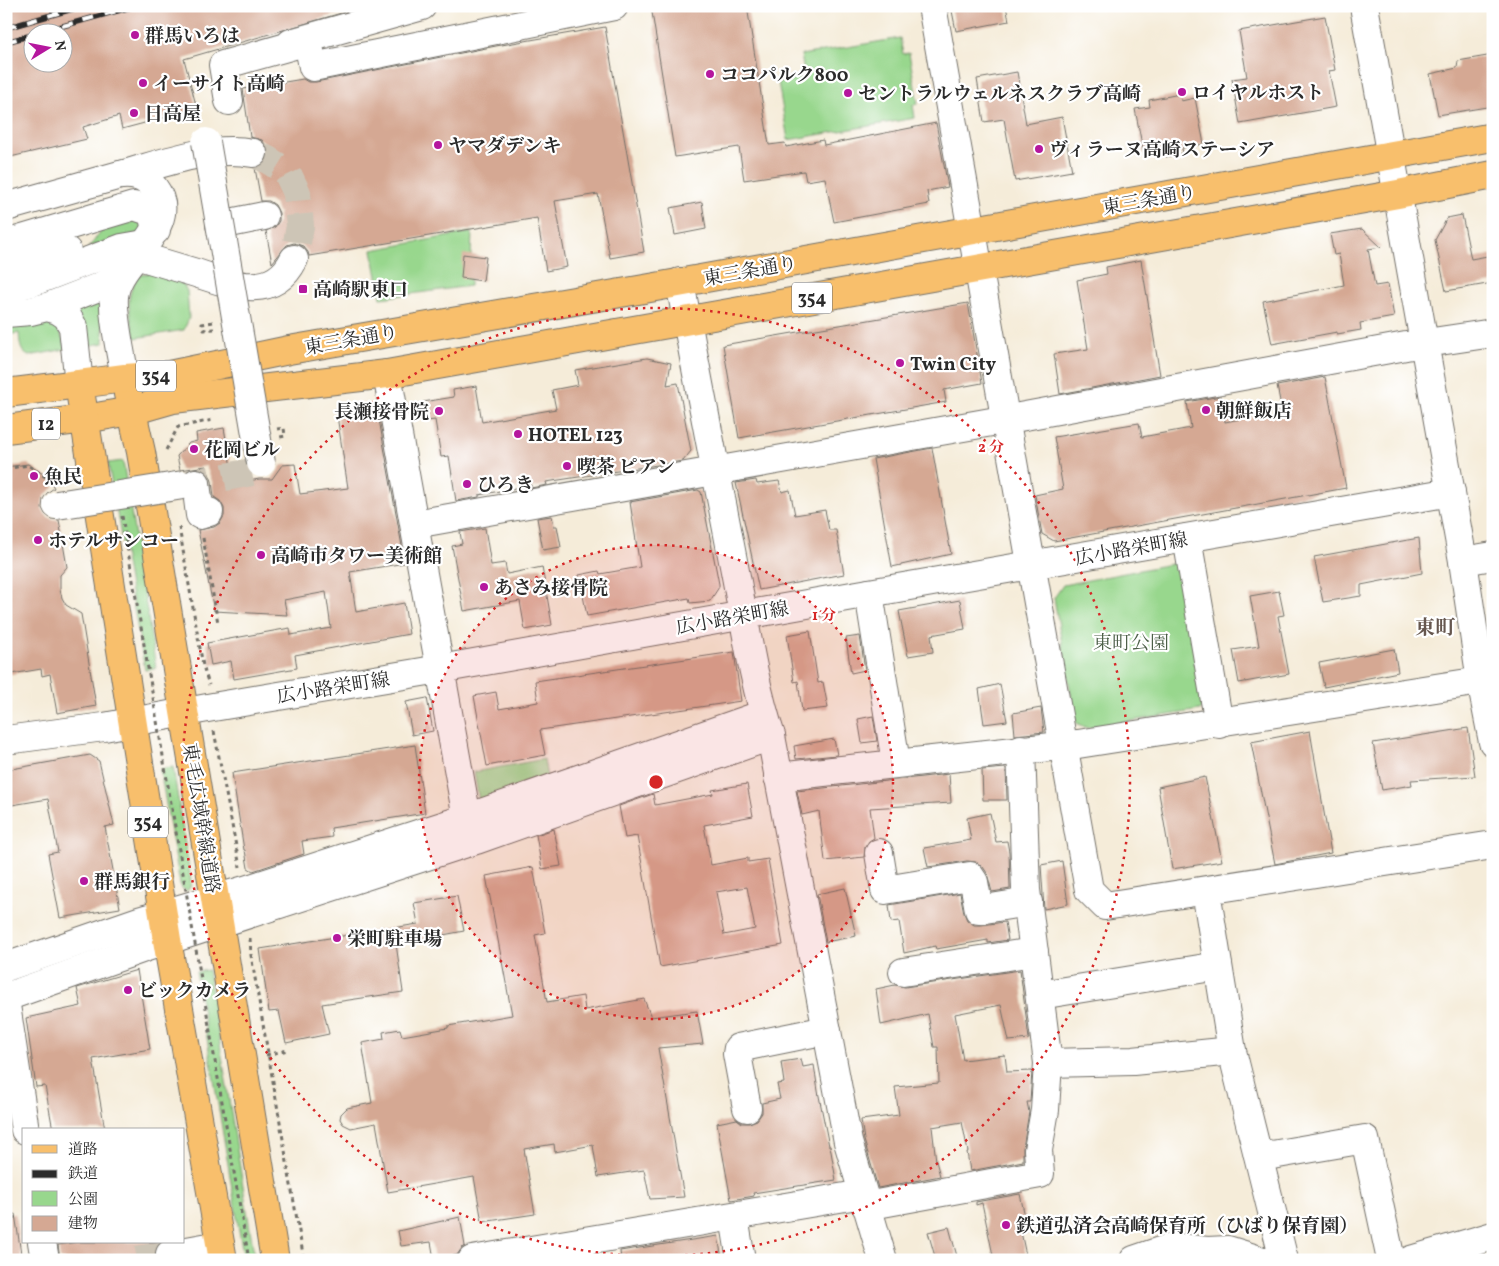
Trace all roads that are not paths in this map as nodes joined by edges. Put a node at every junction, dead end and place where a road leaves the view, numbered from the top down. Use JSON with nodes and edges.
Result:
{"nodes":[{"id":1,"x":422,"y":6,"type":"edge"},
{"id":2,"x":614,"y":6,"type":"edge"},
{"id":3,"x":932,"y":6,"type":"edge"},
{"id":4,"x":1364,"y":6,"type":"edge"},
{"id":5,"x":211,"y":65,"type":"dead end"},
{"id":6,"x":229,"y":101,"type":"dead end"},
{"id":7,"x":1493,"y":137,"type":"edge"},
{"id":8,"x":206,"y":142,"type":"dead end"},
{"id":9,"x":253,"y":153,"type":"tunnel mouth"},
{"id":10,"x":1390,"y":156,"type":"junction"},
{"id":11,"x":120,"y":175,"type":"junction"},
{"id":12,"x":1493,"y":176,"type":"edge"},
{"id":13,"x":1398,"y":194,"type":"junction"},
{"id":14,"x":6,"y":207,"type":"edge"},
{"id":15,"x":264,"y":216,"type":"dead end"},
{"id":16,"x":99,"y":217,"type":"junction"},
{"id":17,"x":220,"y":225,"type":"junction"},
{"id":18,"x":972,"y":230,"type":"junction"},
{"id":19,"x":146,"y":243,"type":"junction"},
{"id":20,"x":6,"y":244,"type":"edge"},
{"id":21,"x":294,"y":259,"type":"tunnel mouth"},
{"id":22,"x":6,"y":268,"type":"edge"},
{"id":23,"x":979,"y":268,"type":"junction"},
{"id":24,"x":120,"y":276,"type":"junction"},
{"id":25,"x":680,"y":282,"type":"junction"},
{"id":26,"x":6,"y":288,"type":"edge"},
{"id":27,"x":47,"y":307,"type":"junction"},
{"id":28,"x":6,"y":313,"type":"edge"},
{"id":29,"x":687,"y":320,"type":"junction"},
{"id":30,"x":1493,"y":333,"type":"edge"},
{"id":31,"x":1424,"y":344,"type":"junction"},
{"id":32,"x":387,"y":374,"type":"junction"},
{"id":33,"x":125,"y":378,"type":"junction"},
{"id":34,"x":79,"y":384,"type":"junction"},
{"id":35,"x":6,"y":393,"type":"edge"},
{"id":36,"x":131,"y":411,"type":"junction"},
{"id":37,"x":85,"y":419,"type":"junction"},
{"id":38,"x":1005,"y":420,"type":"junction"},
{"id":39,"x":6,"y":429,"type":"edge"},
{"id":40,"x":262,"y":463,"type":"dead end"},
{"id":41,"x":715,"y":470,"type":"junction"},
{"id":42,"x":1451,"y":492,"type":"junction"},
{"id":43,"x":57,"y":505,"type":"road end"},
{"id":44,"x":192,"y":521,"type":"road end"},
{"id":45,"x":415,"y":524,"type":"junction"},
{"id":46,"x":1187,"y":538,"type":"junction"},
{"id":47,"x":1493,"y":556,"type":"edge"},
{"id":48,"x":1463,"y":561,"type":"junction"},
{"id":49,"x":1031,"y":566,"type":"junction"},
{"id":50,"x":869,"y":593,"type":"junction"},
{"id":51,"x":744,"y":615,"type":"junction"},
{"id":52,"x":440,"y":669,"type":"junction"},
{"id":53,"x":1487,"y":680,"type":"edge"},
{"id":54,"x":184,"y":712,"type":"junction"},
{"id":55,"x":132,"y":722,"type":"junction"},
{"id":56,"x":1219,"y":724,"type":"junction"},
{"id":57,"x":768,"y":725,"type":"junction"},
{"id":58,"x":6,"y":740,"type":"edge"},
{"id":59,"x":1493,"y":742,"type":"edge"},
{"id":60,"x":1063,"y":746,"type":"junction"},
{"id":61,"x":1021,"y":750,"type":"junction"},
{"id":62,"x":896,"y":763,"type":"junction"},
{"id":63,"x":778,"y":777,"type":"junction"},
{"id":64,"x":472,"y":829,"type":"junction"},
{"id":65,"x":1493,"y":846,"type":"edge"},
{"id":66,"x":879,"y":853,"type":"dead end"},
{"id":67,"x":1206,"y":891,"type":"junction"},
{"id":68,"x":1028,"y":902,"type":"junction"},
{"id":69,"x":217,"y":911,"type":"junction"},
{"id":70,"x":165,"y":927,"type":"junction"},
{"id":71,"x":1034,"y":952,"type":"junction"},
{"id":72,"x":1218,"y":966,"type":"junction"},
{"id":73,"x":6,"y":967,"type":"edge"},
{"id":74,"x":903,"y":972,"type":"dead end"},
{"id":75,"x":1040,"y":995,"type":"junction"},
{"id":76,"x":6,"y":997,"type":"edge"},
{"id":77,"x":6,"y":1006,"type":"edge"},
{"id":78,"x":827,"y":1030,"type":"junction"},
{"id":79,"x":1232,"y":1051,"type":"junction"},
{"id":80,"x":1048,"y":1063,"type":"junction"},
{"id":81,"x":747,"y":1108,"type":"dead end"},
{"id":82,"x":25,"y":1128,"type":"edge"},
{"id":83,"x":1257,"y":1152,"type":"junction"},
{"id":84,"x":864,"y":1200,"type":"junction"},
{"id":85,"x":734,"y":1217,"type":"junction"},
{"id":86,"x":1493,"y":1236,"type":"edge"},
{"id":87,"x":42,"y":1244,"type":"edge"},
{"id":88,"x":221,"y":1252,"type":"edge"},
{"id":89,"x":170,"y":1254,"type":"tunnel mouth"},
{"id":90,"x":45,"y":1260,"type":"edge"},
{"id":91,"x":274,"y":1260,"type":"edge"},
{"id":92,"x":472,"y":1260,"type":"edge"},
{"id":93,"x":741,"y":1260,"type":"edge"},
{"id":94,"x":883,"y":1260,"type":"edge"},
{"id":95,"x":1134,"y":1260,"type":"edge"},
{"id":96,"x":1260,"y":1260,"type":"edge"},
{"id":97,"x":1284,"y":1260,"type":"edge"},
{"id":98,"x":1391,"y":1260,"type":"edge"},
{"id":99,"x":1411,"y":1260,"type":"edge"}],
"edges":[{"from":1,"to":5,"type":"street"},
{"from":2,"to":6,"type":"street"},
{"from":3,"to":18,"type":"street"},
{"from":4,"to":10,"type":"street"},
{"from":7,"to":10,"type":"main road","name":"東三条通り","number":"354"},
{"from":8,"to":17,"type":"street","bridge":true},
{"from":9,"to":11,"type":"street"},
{"from":10,"to":13,"type":"street"},
{"from":10,"to":18,"type":"main road","name":"東三条通り","number":"354"},
{"from":11,"to":14,"type":"street"},
{"from":11,"to":19,"type":"street"},
{"from":12,"to":13,"type":"main road","name":"東三条通り","number":"354"},
{"from":13,"to":23,"type":"main road","name":"東三条通り","number":"354"},
{"from":13,"to":31,"type":"street"},
{"from":15,"to":17,"type":"street"},
{"from":16,"to":19,"type":"street"},
{"from":16,"to":20,"type":"street"},
{"from":16,"to":22,"type":"street"},
{"from":17,"to":40,"type":"street","bridge":true},
{"from":18,"to":23,"type":"street"},
{"from":18,"to":25,"type":"main road","name":"東三条通り","number":"354"},
{"from":19,"to":21,"type":"street"},
{"from":19,"to":24,"type":"street"},
{"from":19,"to":26,"type":"street"},
{"from":23,"to":29,"type":"main road","name":"東三条通り","number":"354"},
{"from":23,"to":38,"type":"street"},
{"from":24,"to":27,"type":"street"},
{"from":24,"to":33,"type":"street"},
{"from":25,"to":29,"type":"street"},
{"from":25,"to":33,"type":"main road","name":"東三条通り","number":"354"},
{"from":27,"to":28,"type":"street"},
{"from":27,"to":34,"type":"street"},
{"from":29,"to":32,"type":"main road","name":"東三条通り","number":"354"},
{"from":29,"to":41,"type":"street"},
{"from":30,"to":31,"type":"street"},
{"from":31,"to":38,"type":"street"},
{"from":31,"to":42,"type":"street"},
{"from":32,"to":36,"type":"main road","name":"東三条通り","number":"354"},
{"from":32,"to":45,"type":"street"},
{"from":33,"to":34,"type":"main road","name":"東三条通り","number":"354"},
{"from":33,"to":36,"type":"main road","name":"東毛広域幹線道路","number":"354"},
{"from":34,"to":35,"type":"main road","name":"東三条通り","number":"12"},
{"from":34,"to":37,"type":"main road","number":"354"},
{"from":36,"to":37,"type":"main road","name":"東三条通り","number":"354"},
{"from":36,"to":54,"type":"main road","name":"東毛広域幹線道路","number":"354"},
{"from":37,"to":39,"type":"main road","name":"東三条通り","number":"12"},
{"from":37,"to":55,"type":"main road","number":"354"},
{"from":38,"to":41,"type":"street"},
{"from":38,"to":49,"type":"street"},
{"from":41,"to":45,"type":"street"},
{"from":41,"to":51,"type":"street"},
{"from":42,"to":46,"type":"street","name":"広小路栄町線"},
{"from":42,"to":48,"type":"street"},
{"from":43,"to":44,"type":"street","bridge":true},
{"from":45,"to":52,"type":"street"},
{"from":46,"to":49,"type":"street","name":"広小路栄町線"},
{"from":46,"to":56,"type":"street"},
{"from":47,"to":48,"type":"street"},
{"from":48,"to":53,"type":"street"},
{"from":49,"to":50,"type":"street","name":"広小路栄町線"},
{"from":49,"to":60,"type":"street"},
{"from":50,"to":51,"type":"street","name":"広小路栄町線"},
{"from":50,"to":62,"type":"street"},
{"from":51,"to":52,"type":"street","name":"広小路栄町線"},
{"from":51,"to":57,"type":"street"},
{"from":52,"to":54,"type":"street","name":"広小路栄町線"},
{"from":52,"to":64,"type":"street"},
{"from":53,"to":56,"type":"street"},
{"from":53,"to":59,"type":"street"},
{"from":54,"to":55,"type":"street","name":"広小路栄町線"},
{"from":54,"to":69,"type":"main road","name":"東毛広域幹線道路","number":"354"},
{"from":55,"to":58,"type":"street","name":"広小路栄町線"},
{"from":55,"to":70,"type":"main road","number":"354"},
{"from":56,"to":60,"type":"street"},
{"from":57,"to":63,"type":"street"},
{"from":57,"to":64,"type":"street"},
{"from":60,"to":61,"type":"street"},
{"from":60,"to":67,"type":"street"},
{"from":61,"to":62,"type":"street"},
{"from":61,"to":68,"type":"street"},
{"from":62,"to":63,"type":"street"},
{"from":63,"to":78,"type":"street"},
{"from":64,"to":69,"type":"street"},
{"from":65,"to":67,"type":"street"},
{"from":66,"to":68,"type":"street"},
{"from":67,"to":72,"type":"street"},
{"from":68,"to":71,"type":"street"},
{"from":69,"to":70,"type":"street"},
{"from":69,"to":91,"type":"main road","name":"東毛広域幹線道路","number":"354"},
{"from":70,"to":73,"type":"street"},
{"from":70,"to":76,"type":"street"},
{"from":70,"to":88,"type":"main road","number":"354"},
{"from":71,"to":74,"type":"street"},
{"from":71,"to":75,"type":"street"},
{"from":72,"to":75,"type":"street"},
{"from":72,"to":79,"type":"street"},
{"from":75,"to":80,"type":"street"},
{"from":77,"to":82,"type":"street"},
{"from":78,"to":81,"type":"street"},
{"from":78,"to":84,"type":"street"},
{"from":79,"to":80,"type":"street"},
{"from":79,"to":83,"type":"street"},
{"from":80,"to":84,"type":"street"},
{"from":83,"to":97,"type":"street"},
{"from":83,"to":98,"type":"street"},
{"from":84,"to":85,"type":"street"},
{"from":84,"to":94,"type":"street"},
{"from":85,"to":92,"type":"street"},
{"from":85,"to":93,"type":"street"},
{"from":86,"to":99,"type":"street"},
{"from":87,"to":90,"type":"street"},
{"from":88,"to":89,"type":"street"},
{"from":95,"to":96,"type":"street"}]}
